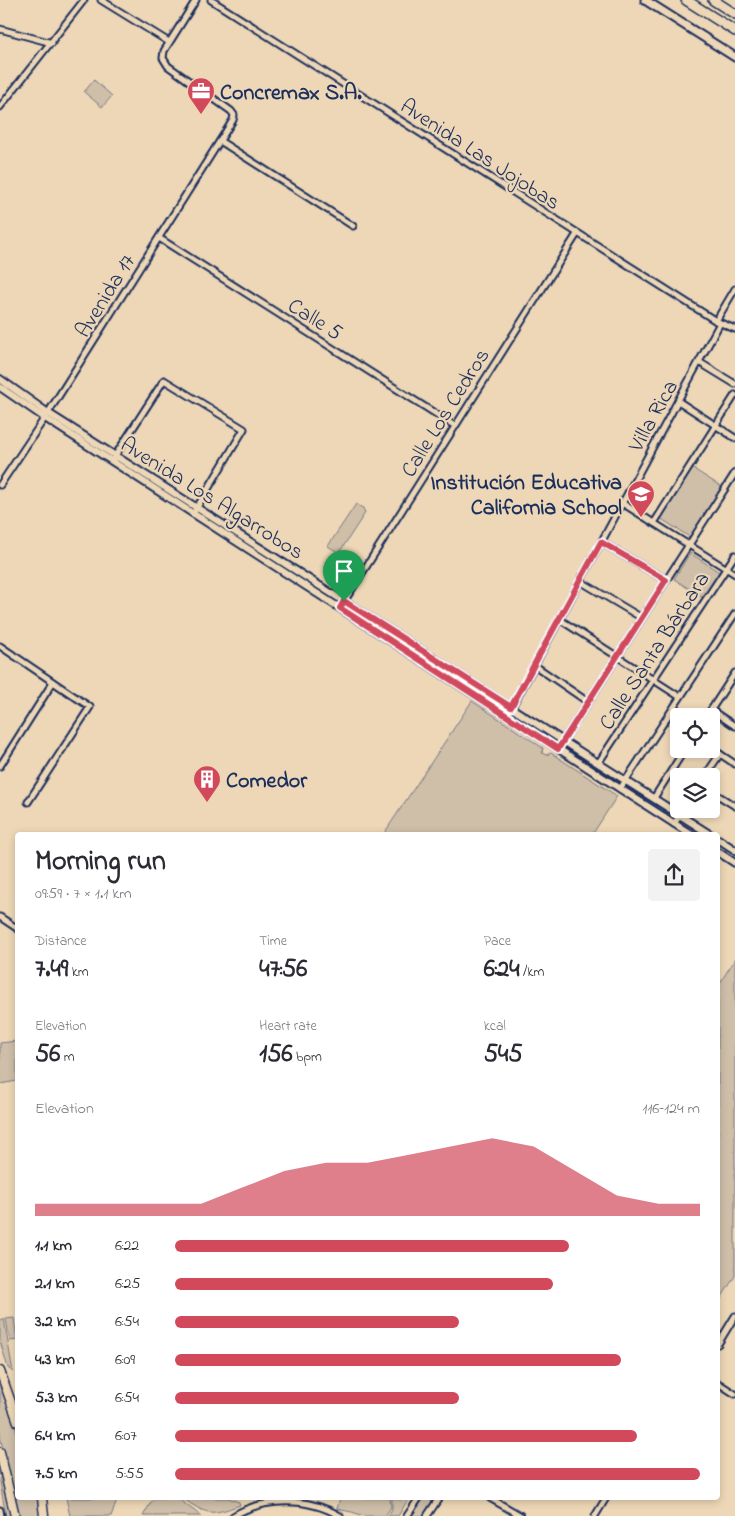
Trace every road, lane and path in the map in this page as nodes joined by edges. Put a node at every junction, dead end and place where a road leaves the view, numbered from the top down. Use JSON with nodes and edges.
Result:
{"nodes":[{"id":1,"x":84,"y":0,"type":"edge"},
{"id":2,"x":101,"y":0,"type":"edge"},
{"id":3,"x":196,"y":0,"type":"edge"},
{"id":4,"x":212,"y":0,"type":"edge"},
{"id":5,"x":645,"y":0,"type":"edge"},
{"id":6,"x":686,"y":0,"type":"edge"},
{"id":7,"x":713,"y":0,"type":"edge"},
{"id":8,"x":735,"y":14,"type":"edge"},
{"id":9,"x":0,"y":29,"type":"edge"},
{"id":10,"x":735,"y":31,"type":"edge"},
{"id":11,"x":169,"y":42,"type":"junction"},
{"id":12,"x":52,"y":43,"type":"junction"},
{"id":13,"x":735,"y":57,"type":"edge"},
{"id":14,"x":0,"y":107,"type":"edge"},
{"id":15,"x":220,"y":141,"type":"junction"},
{"id":16,"x":353,"y":226,"type":"dead end"},
{"id":17,"x":577,"y":234,"type":"junction"},
{"id":18,"x":159,"y":238,"type":"junction"},
{"id":19,"x":735,"y":289,"type":"edge"},
{"id":20,"x":718,"y":322,"type":"junction"},
{"id":21,"x":734,"y":327,"type":"edge"},
{"id":22,"x":699,"y":362,"type":"junction"},
{"id":23,"x":0,"y":379,"type":"edge"},
{"id":24,"x":735,"y":384,"type":"edge"},
{"id":25,"x":0,"y":387,"type":"edge"},
{"id":26,"x":735,"y":395,"type":"edge"},
{"id":27,"x":678,"y":401,"type":"junction"},
{"id":28,"x":46,"y":416,"type":"junction"},
{"id":29,"x":716,"y":425,"type":"junction"},
{"id":30,"x":455,"y":426,"type":"junction"},
{"id":31,"x":735,"y":438,"type":"edge"},
{"id":32,"x":113,"y":458,"type":"junction"},
{"id":33,"x":735,"y":473,"type":"edge"},
{"id":34,"x":0,"y":486,"type":"edge"},
{"id":35,"x":622,"y":503,"type":"junction"},
{"id":36,"x":198,"y":508,"type":"junction"},
{"id":37,"x":193,"y":514,"type":"junction"},
{"id":38,"x":654,"y":523,"type":"junction"},
{"id":39,"x":601,"y":542,"type":"junction"},
{"id":40,"x":689,"y":545,"type":"junction"},
{"id":41,"x":735,"y":555,"type":"edge"},
{"id":42,"x":726,"y":569,"type":"junction"},
{"id":43,"x":735,"y":574,"type":"edge"},
{"id":44,"x":666,"y":580,"type":"junction"},
{"id":45,"x":580,"y":581,"type":"junction"},
{"id":46,"x":344,"y":601,"type":"junction"},
{"id":47,"x":340,"y":608,"type":"junction"},
{"id":48,"x":735,"y":614,"type":"edge"},
{"id":49,"x":642,"y":618,"type":"junction"},
{"id":50,"x":559,"y":619,"type":"junction"},
{"id":51,"x":0,"y":646,"type":"edge"},
{"id":52,"x":617,"y":656,"type":"junction"},
{"id":53,"x":534,"y":665,"type":"junction"},
{"id":54,"x":735,"y":674,"type":"edge"},
{"id":55,"x":653,"y":679,"type":"junction"},
{"id":56,"x":53,"y":682,"type":"junction"},
{"id":57,"x":729,"y":682,"type":"junction"},
{"id":58,"x":735,"y":686,"type":"edge"},
{"id":59,"x":680,"y":697,"type":"junction"},
{"id":60,"x":588,"y":702,"type":"junction"},
{"id":61,"x":511,"y":707,"type":"junction"},
{"id":62,"x":711,"y":708,"type":"edge"},
{"id":63,"x":506,"y":716,"type":"junction"},
{"id":64,"x":720,"y":716,"type":"edge"},
{"id":65,"x":735,"y":726,"type":"edge"},
{"id":66,"x":563,"y":740,"type":"junction"},
{"id":67,"x":558,"y":749,"type":"junction"},
{"id":68,"x":720,"y":754,"type":"edge"},
{"id":69,"x":680,"y":758,"type":"edge"},
{"id":70,"x":599,"y":762,"type":"junction"},
{"id":71,"x":735,"y":764,"type":"edge"},
{"id":72,"x":0,"y":766,"type":"edge"},
{"id":73,"x":626,"y":779,"type":"junction"},
{"id":74,"x":620,"y":789,"type":"junction"},
{"id":75,"x":720,"y":797,"type":"edge"},
{"id":76,"x":654,"y":798,"type":"junction"},
{"id":77,"x":28,"y":802,"type":"dead end"},
{"id":78,"x":670,"y":806,"type":"edge"},
{"id":79,"x":735,"y":806,"type":"edge"},
{"id":80,"x":678,"y":818,"type":"edge"},
{"id":81,"x":690,"y":818,"type":"edge"},
{"id":82,"x":674,"y":824,"type":"junction"},
{"id":83,"x":687,"y":832,"type":"edge"},
{"id":84,"x":707,"y":832,"type":"edge"},
{"id":85,"x":720,"y":841,"type":"edge"},
{"id":86,"x":735,"y":852,"type":"edge"},
{"id":87,"x":720,"y":853,"type":"edge"},
{"id":88,"x":733,"y":861,"type":"edge"},
{"id":89,"x":0,"y":917,"type":"edge"},
{"id":90,"x":15,"y":927,"type":"edge"},
{"id":91,"x":735,"y":1316,"type":"edge"},
{"id":92,"x":720,"y":1341,"type":"edge"},
{"id":93,"x":0,"y":1371,"type":"edge"},
{"id":94,"x":720,"y":1384,"type":"edge"},
{"id":95,"x":735,"y":1385,"type":"edge"},
{"id":96,"x":733,"y":1393,"type":"edge"},
{"id":97,"x":15,"y":1414,"type":"edge"},
{"id":98,"x":0,"y":1452,"type":"edge"},
{"id":99,"x":42,"y":1500,"type":"edge"},
{"id":100,"x":418,"y":1500,"type":"edge"},
{"id":101,"x":437,"y":1500,"type":"edge"},
{"id":102,"x":493,"y":1500,"type":"edge"},
{"id":103,"x":605,"y":1500,"type":"edge"},
{"id":104,"x":0,"y":1510,"type":"edge"},
{"id":105,"x":1,"y":1516,"type":"edge"},
{"id":106,"x":14,"y":1516,"type":"edge"},
{"id":107,"x":44,"y":1516,"type":"edge"},
{"id":108,"x":233,"y":1516,"type":"edge"},
{"id":109,"x":340,"y":1516,"type":"edge"},
{"id":110,"x":407,"y":1516,"type":"edge"},
{"id":111,"x":427,"y":1516,"type":"edge"},
{"id":112,"x":521,"y":1516,"type":"edge"},
{"id":113,"x":595,"y":1516,"type":"edge"}],
"edges":[{"from":1,"to":12,"type":"street"},
{"from":2,"to":11,"type":"street"},
{"from":3,"to":11,"type":"street"},
{"from":4,"to":17,"type":"street","name":"Avenida Las Jojobas"},
{"from":5,"to":13,"type":"main road"},
{"from":6,"to":10,"type":"highway"},
{"from":7,"to":8,"type":"highway"},
{"from":9,"to":12,"type":"street"},
{"from":11,"to":15,"type":"street","name":"Avenida 17"},
{"from":12,"to":14,"type":"street"},
{"from":15,"to":16,"type":"street"},
{"from":15,"to":18,"type":"street","name":"Avenida 17"},
{"from":17,"to":20,"type":"street","name":"Avenida Las Jojobas"},
{"from":17,"to":30,"type":"street","name":"Calle Los Cedros"},
{"from":18,"to":28,"type":"street","name":"Avenida 17"},
{"from":18,"to":30,"type":"street","name":"Calle 5"},
{"from":19,"to":20,"type":"street","name":"Villa Rica"},
{"from":20,"to":21,"type":"street","name":"Avenida Las Jojobas"},
{"from":20,"to":22,"type":"street","name":"Villa Rica"},
{"from":22,"to":24,"type":"street"},
{"from":22,"to":27,"type":"street","name":"Villa Rica"},
{"from":23,"to":28,"type":"street","name":"Avenida Los Algarrobos"},
{"from":25,"to":28,"type":"street","name":"Avenida Los Algarrobos"},
{"from":26,"to":29,"type":"street"},
{"from":27,"to":29,"type":"street"},
{"from":27,"to":35,"type":"street","name":"Villa Rica"},
{"from":28,"to":32,"type":"street","name":"Avenida Los Algarrobos"},
{"from":28,"to":34,"type":"street","name":"Avenida 17"},
{"from":29,"to":31,"type":"street"},
{"from":29,"to":38,"type":"street"},
{"from":30,"to":46,"type":"street","name":"Calle Los Cedros"},
{"from":32,"to":36,"type":"street","name":"Avenida Los Algarrobos"},
{"from":32,"to":36,"type":"street"},
{"from":32,"to":37,"type":"street","name":"Avenida Los Algarrobos"},
{"from":33,"to":40,"type":"street"},
{"from":35,"to":38,"type":"street"},
{"from":35,"to":39,"type":"street","name":"Villa Rica"},
{"from":36,"to":37,"type":"street"},
{"from":36,"to":46,"type":"street","name":"Avenida Los Algarrobos"},
{"from":37,"to":47,"type":"street","name":"Avenida Los Algarrobos"},
{"from":38,"to":40,"type":"street"},
{"from":39,"to":44,"type":"street"},
{"from":39,"to":45,"type":"street","name":"Villa Rica"},
{"from":40,"to":42,"type":"street"},
{"from":40,"to":44,"type":"street"},
{"from":41,"to":42,"type":"street","name":"Calle Santa Bárbara"},
{"from":42,"to":43,"type":"street"},
{"from":42,"to":55,"type":"street","name":"Calle Santa Bárbara"},
{"from":44,"to":49,"type":"street"},
{"from":45,"to":49,"type":"street"},
{"from":45,"to":50,"type":"street","name":"Villa Rica"},
{"from":46,"to":47,"type":"street","name":"Calle Los Cedros"},
{"from":46,"to":61,"type":"street","name":"Avenida Los Algarrobos"},
{"from":47,"to":63,"type":"street","name":"Avenida Los Algarrobos"},
{"from":48,"to":59,"type":"street"},
{"from":49,"to":52,"type":"street"},
{"from":50,"to":52,"type":"street"},
{"from":50,"to":53,"type":"street","name":"Villa Rica"},
{"from":51,"to":56,"type":"street"},
{"from":52,"to":55,"type":"street"},
{"from":52,"to":60,"type":"street"},
{"from":53,"to":60,"type":"street"},
{"from":53,"to":61,"type":"street","name":"Villa Rica"},
{"from":54,"to":57,"type":"street"},
{"from":55,"to":59,"type":"street"},
{"from":55,"to":70,"type":"street","name":"Calle Santa Bárbara"},
{"from":56,"to":72,"type":"street"},
{"from":56,"to":77,"type":"street"},
{"from":57,"to":58,"type":"street"},
{"from":57,"to":62,"type":"street"},
{"from":59,"to":73,"type":"street"},
{"from":60,"to":66,"type":"street"},
{"from":61,"to":63,"type":"street","name":"Villa Rica"},
{"from":61,"to":66,"type":"street","name":"Avenida Los Algarrobos"},
{"from":63,"to":67,"type":"street","name":"Avenida Los Algarrobos"},
{"from":64,"to":65,"type":"street"},
{"from":66,"to":67,"type":"street"},
{"from":66,"to":70,"type":"street","name":"Avenida Los Algarrobos"},
{"from":67,"to":74,"type":"street","name":"Avenida Los Algarrobos"},
{"from":68,"to":71,"type":"street"},
{"from":69,"to":76,"type":"street"},
{"from":70,"to":73,"type":"street","name":"Avenida Los Algarrobos"},
{"from":73,"to":74,"type":"street"},
{"from":73,"to":76,"type":"street","name":"Avenida Los Algarrobos"},
{"from":74,"to":82,"type":"street","name":"Avenida Los Algarrobos"},
{"from":75,"to":79,"type":"street"},
{"from":76,"to":78,"type":"street","name":"Avenida Los Algarrobos"},
{"from":80,"to":82,"type":"street"},
{"from":81,"to":84,"type":"street","name":"Avenida Los Algarrobos"},
{"from":82,"to":83,"type":"street","name":"Avenida Los Algarrobos"},
{"from":85,"to":86,"type":"street"},
{"from":86,"to":88,"type":"street"},
{"from":87,"to":88,"type":"street"},
{"from":89,"to":90,"type":"street"},
{"from":91,"to":92,"type":"street"},
{"from":93,"to":97,"type":"main road"},
{"from":94,"to":96,"type":"street"},
{"from":95,"to":96,"type":"street"},
{"from":98,"to":106,"type":"main road"},
{"from":99,"to":107,"type":"main road"},
{"from":100,"to":110,"type":"street"},
{"from":101,"to":111,"type":"street"},
{"from":102,"to":112,"type":"street"},
{"from":103,"to":113,"type":"street"},
{"from":104,"to":105,"type":"street"},
{"from":108,"to":109,"type":"street"}]}
